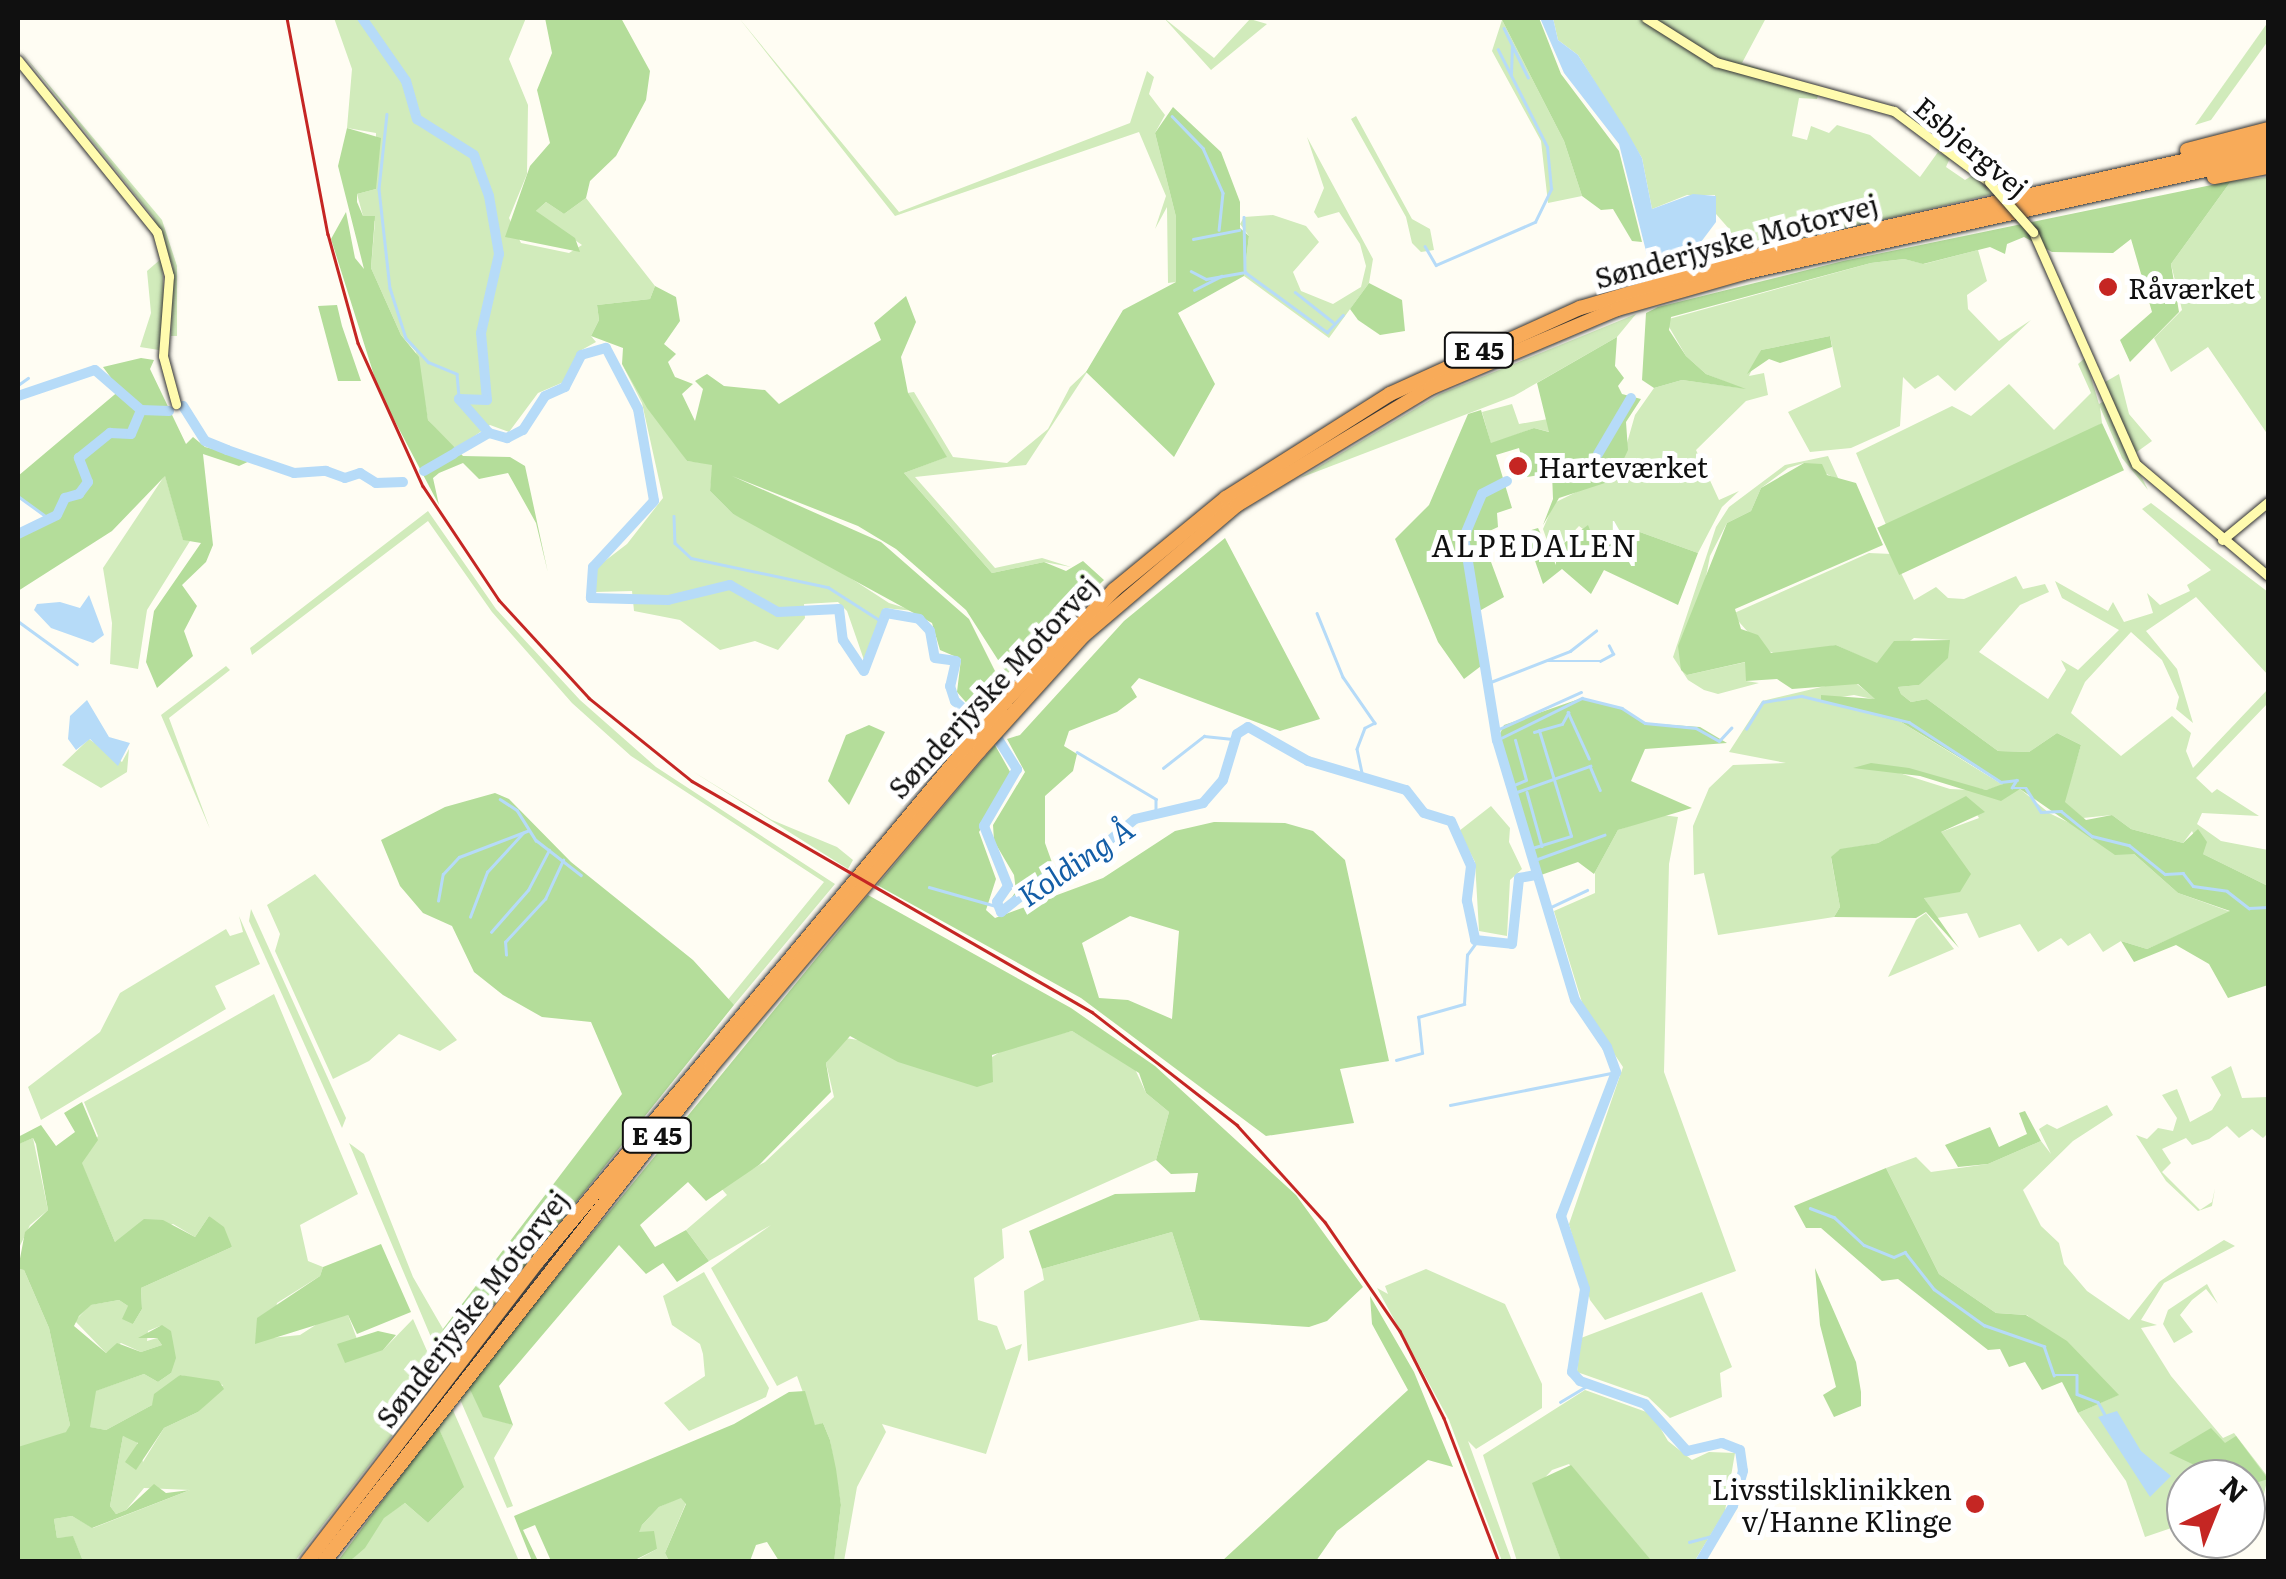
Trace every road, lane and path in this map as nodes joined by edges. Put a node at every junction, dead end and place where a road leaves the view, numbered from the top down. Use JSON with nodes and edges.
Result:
{"nodes":[{"id":1,"x":1646,"y":18,"type":"edge"},
{"id":2,"x":18,"y":60,"type":"edge"},
{"id":3,"x":2268,"y":130,"type":"edge"},
{"id":4,"x":2268,"y":142,"type":"edge"},
{"id":5,"x":2268,"y":156,"type":"edge"},
{"id":6,"x":2265,"y":168,"type":"edge"},
{"id":7,"x":2085,"y":197,"type":"junction"},
{"id":8,"x":1976,"y":206,"type":"junction"},
{"id":9,"x":176,"y":404,"type":"dead end"},
{"id":10,"x":2268,"y":502,"type":"edge"},
{"id":11,"x":2222,"y":540,"type":"junction"},
{"id":12,"x":2268,"y":576,"type":"edge"},
{"id":13,"x":307,"y":1562,"type":"edge"},
{"id":14,"x":324,"y":1562,"type":"edge"}],
"edges":[{"from":1,"to":11,"type":"main road","name":"Esbjergvej","bridge":true},
{"from":2,"to":9,"type":"main road"},
{"from":3,"to":8,"type":"highway"},
{"from":4,"to":8,"type":"highway","name":"Sønderjyske Motorvej","number":"E 45"},
{"from":5,"to":7,"type":"highway","name":"Sønderjyske Motorvej","number":"E 45"},
{"from":6,"to":7,"type":"highway"},
{"from":7,"to":14,"type":"highway","name":"Sønderjyske Motorvej","number":"E 45"},
{"from":8,"to":13,"type":"highway","name":"Sønderjyske Motorvej","number":"E 45"},
{"from":10,"to":11,"type":"main road"},
{"from":11,"to":12,"type":"main road","name":"Esbjergvej"}]}
